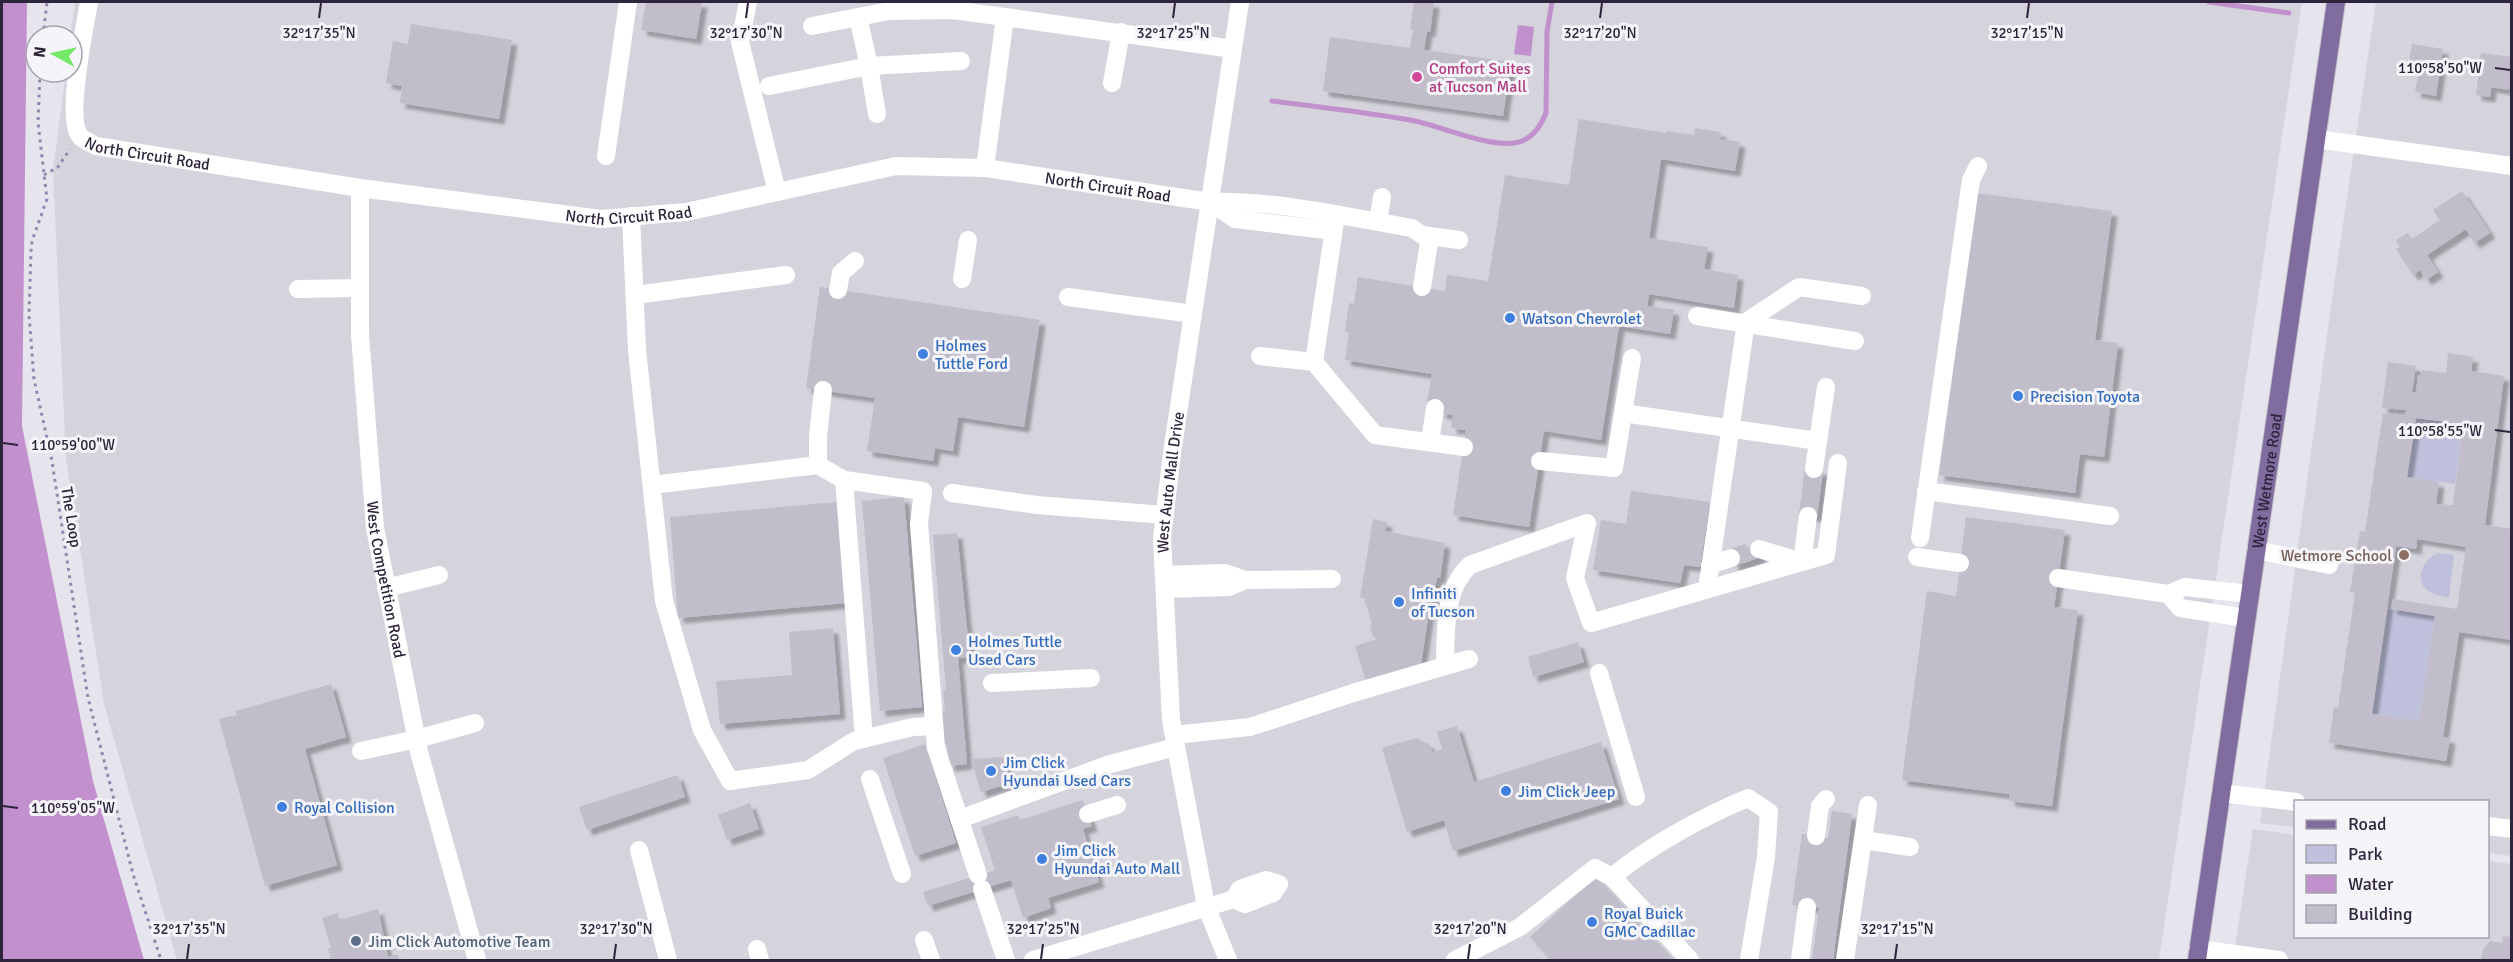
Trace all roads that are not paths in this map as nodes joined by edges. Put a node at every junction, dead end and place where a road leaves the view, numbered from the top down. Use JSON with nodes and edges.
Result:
{"nodes":[{"id":1,"x":89,"y":2,"type":"edge"},
{"id":2,"x":628,"y":2,"type":"edge"},
{"id":3,"x":748,"y":2,"type":"edge"},
{"id":4,"x":1240,"y":2,"type":"edge"},
{"id":5,"x":2336,"y":2,"type":"edge"},
{"id":6,"x":973,"y":7,"type":"edge"},
{"id":7,"x":858,"y":17,"type":"junction"},
{"id":8,"x":1005,"y":17,"type":"junction"},
{"id":9,"x":812,"y":26,"type":"dead end"},
{"id":10,"x":1121,"y":32,"type":"junction"},
{"id":11,"x":1233,"y":49,"type":"junction"},
{"id":12,"x":961,"y":61,"type":"dead end"},
{"id":13,"x":869,"y":66,"type":"junction"},
{"id":14,"x":1112,"y":83,"type":"dead end"},
{"id":15,"x":769,"y":86,"type":"dead end"},
{"id":16,"x":877,"y":114,"type":"dead end"},
{"id":17,"x":2316,"y":139,"type":"junction"},
{"id":18,"x":606,"y":156,"type":"dead end"},
{"id":19,"x":1978,"y":166,"type":"dead end"},
{"id":20,"x":2511,"y":166,"type":"edge"},
{"id":21,"x":985,"y":168,"type":"junction"},
{"id":22,"x":360,"y":188,"type":"junction"},
{"id":23,"x":777,"y":192,"type":"junction"},
{"id":24,"x":1382,"y":197,"type":"dead end"},
{"id":25,"x":1210,"y":202,"type":"junction"},
{"id":26,"x":632,"y":216,"type":"junction"},
{"id":27,"x":1378,"y":222,"type":"junction"},
{"id":28,"x":1335,"y":223,"type":"junction"},
{"id":29,"x":1286,"y":225,"type":"junction"},
{"id":30,"x":1419,"y":235,"type":"junction"},
{"id":31,"x":968,"y":240,"type":"dead end"},
{"id":32,"x":1459,"y":240,"type":"dead end"},
{"id":33,"x":1328,"y":260,"type":"junction"},
{"id":34,"x":855,"y":261,"type":"dead end"},
{"id":35,"x":786,"y":275,"type":"dead end"},
{"id":36,"x":962,"y":279,"type":"dead end"},
{"id":37,"x":1422,"y":287,"type":"dead end"},
{"id":38,"x":360,"y":288,"type":"junction"},
{"id":39,"x":298,"y":289,"type":"dead end"},
{"id":40,"x":838,"y":290,"type":"tunnel mouth"},
{"id":41,"x":635,"y":295,"type":"junction"},
{"id":42,"x":1862,"y":296,"type":"dead end"},
{"id":43,"x":1068,"y":297,"type":"dead end"},
{"id":44,"x":1193,"y":314,"type":"junction"},
{"id":45,"x":1697,"y":316,"type":"dead end"},
{"id":46,"x":1746,"y":322,"type":"junction"},
{"id":47,"x":1855,"y":341,"type":"dead end"},
{"id":48,"x":1260,"y":356,"type":"dead end"},
{"id":49,"x":1632,"y":358,"type":"dead end"},
{"id":50,"x":1314,"y":362,"type":"junction"},
{"id":51,"x":1826,"y":387,"type":"dead end"},
{"id":52,"x":824,"y":390,"type":"tunnel mouth"},
{"id":53,"x":1435,"y":408,"type":"dead end"},
{"id":54,"x":1623,"y":413,"type":"junction"},
{"id":55,"x":1730,"y":428,"type":"junction"},
{"id":56,"x":1818,"y":441,"type":"junction"},
{"id":57,"x":1431,"y":442,"type":"junction"},
{"id":58,"x":1464,"y":447,"type":"tunnel mouth"},
{"id":59,"x":1539,"y":461,"type":"tunnel mouth"},
{"id":60,"x":1838,"y":463,"type":"dead end"},
{"id":61,"x":819,"y":465,"type":"junction"},
{"id":62,"x":1815,"y":469,"type":"tunnel mouth"},
{"id":63,"x":844,"y":480,"type":"junction"},
{"id":64,"x":652,"y":485,"type":"junction"},
{"id":65,"x":1926,"y":491,"type":"junction"},
{"id":66,"x":952,"y":493,"type":"dead end"},
{"id":67,"x":1165,"y":515,"type":"junction"},
{"id":68,"x":1808,"y":516,"type":"tunnel mouth"},
{"id":69,"x":2110,"y":516,"type":"dead end"},
{"id":70,"x":1920,"y":538,"type":"dead end"},
{"id":71,"x":1759,"y":549,"type":"tunnel mouth"},
{"id":72,"x":2256,"y":550,"type":"junction"},
{"id":73,"x":1917,"y":557,"type":"dead end"},
{"id":74,"x":1731,"y":558,"type":"tunnel mouth"},
{"id":75,"x":1802,"y":562,"type":"junction"},
{"id":76,"x":1960,"y":564,"type":"tunnel mouth"},
{"id":77,"x":1710,"y":565,"type":"junction"},
{"id":78,"x":2329,"y":565,"type":"dead end"},
{"id":79,"x":439,"y":574,"type":"dead end"},
{"id":80,"x":2058,"y":578,"type":"tunnel mouth"},
{"id":81,"x":1332,"y":579,"type":"dead end"},
{"id":82,"x":1164,"y":582,"type":"junction"},
{"id":83,"x":386,"y":588,"type":"junction"},
{"id":84,"x":1707,"y":589,"type":"junction"},
{"id":85,"x":2168,"y":594,"type":"junction"},
{"id":86,"x":2250,"y":594,"type":"junction"},
{"id":87,"x":2246,"y":618,"type":"junction"},
{"id":88,"x":1469,"y":658,"type":"dead end"},
{"id":89,"x":1445,"y":666,"type":"junction"},
{"id":90,"x":1599,"y":673,"type":"dead end"},
{"id":91,"x":1092,"y":678,"type":"dead end"},
{"id":92,"x":992,"y":683,"type":"dead end"},
{"id":93,"x":475,"y":723,"type":"dead end"},
{"id":94,"x":934,"y":726,"type":"junction"},
{"id":95,"x":864,"y":738,"type":"junction"},
{"id":96,"x":417,"y":739,"type":"junction"},
{"id":97,"x":1175,"y":741,"type":"junction"},
{"id":98,"x":360,"y":751,"type":"dead end"},
{"id":99,"x":870,"y":779,"type":"dead end"},
{"id":100,"x":2221,"y":793,"type":"junction"},
{"id":101,"x":1636,"y":797,"type":"dead end"},
{"id":102,"x":1826,"y":799,"type":"dead end"},
{"id":103,"x":2294,"y":802,"type":"edge"},
{"id":104,"x":1117,"y":805,"type":"dead end"},
{"id":105,"x":1868,"y":806,"type":"dead end"},
{"id":106,"x":1088,"y":814,"type":"tunnel mouth"},
{"id":107,"x":964,"y":818,"type":"junction"},
{"id":108,"x":2489,"y":826,"type":"edge"},
{"id":109,"x":2511,"y":829,"type":"edge"},
{"id":110,"x":1816,"y":836,"type":"tunnel mouth"},
{"id":111,"x":1863,"y":840,"type":"junction"},
{"id":112,"x":1910,"y":847,"type":"dead end"},
{"id":113,"x":639,"y":850,"type":"dead end"},
{"id":114,"x":902,"y":874,"type":"dead end"},
{"id":115,"x":1612,"y":877,"type":"junction"},
{"id":116,"x":1233,"y":899,"type":"dead end"},
{"id":117,"x":1206,"y":906,"type":"junction"},
{"id":118,"x":1807,"y":907,"type":"tunnel mouth"},
{"id":119,"x":924,"y":940,"type":"dead end"},
{"id":120,"x":2198,"y":955,"type":"edge"},
{"id":121,"x":477,"y":960,"type":"edge"},
{"id":122,"x":668,"y":960,"type":"edge"},
{"id":123,"x":931,"y":960,"type":"edge"},
{"id":124,"x":1006,"y":960,"type":"edge"},
{"id":125,"x":1033,"y":960,"type":"edge"},
{"id":126,"x":1228,"y":960,"type":"edge"},
{"id":127,"x":1455,"y":960,"type":"edge"},
{"id":128,"x":1690,"y":960,"type":"edge"},
{"id":129,"x":1749,"y":960,"type":"edge"},
{"id":130,"x":1800,"y":960,"type":"edge"},
{"id":131,"x":1845,"y":960,"type":"edge"},
{"id":132,"x":2279,"y":960,"type":"edge"}],
"edges":[{"from":1,"to":22,"type":"street","name":"North Circuit Road"},
{"from":2,"to":18,"type":"street"},
{"from":3,"to":23,"type":"street"},
{"from":4,"to":11,"type":"street","name":"West Auto Mall Drive"},
{"from":5,"to":17,"type":"main road","name":"West Wetmore Road"},
{"from":6,"to":7,"type":"street"},
{"from":6,"to":8,"type":"street"},
{"from":7,"to":9,"type":"street"},
{"from":7,"to":13,"type":"street"},
{"from":8,"to":10,"type":"street"},
{"from":8,"to":21,"type":"street"},
{"from":10,"to":11,"type":"street"},
{"from":10,"to":14,"type":"street"},
{"from":11,"to":25,"type":"street","name":"West Auto Mall Drive"},
{"from":12,"to":13,"type":"street"},
{"from":13,"to":15,"type":"street"},
{"from":13,"to":16,"type":"street"},
{"from":17,"to":20,"type":"street"},
{"from":17,"to":72,"type":"main road","name":"West Wetmore Road"},
{"from":19,"to":65,"type":"street"},
{"from":21,"to":23,"type":"street","name":"North Circuit Road"},
{"from":21,"to":25,"type":"street","name":"North Circuit Road"},
{"from":22,"to":26,"type":"street","name":"North Circuit Road"},
{"from":22,"to":38,"type":"street","name":"West Competition Road"},
{"from":23,"to":26,"type":"street","name":"North Circuit Road"},
{"from":24,"to":27,"type":"street"},
{"from":25,"to":28,"type":"street","name":"North Circuit Road"},
{"from":25,"to":29,"type":"street"},
{"from":25,"to":44,"type":"street","name":"West Auto Mall Drive"},
{"from":26,"to":41,"type":"street"},
{"from":27,"to":28,"type":"street"},
{"from":27,"to":30,"type":"street"},
{"from":28,"to":29,"type":"street"},
{"from":28,"to":33,"type":"street"},
{"from":29,"to":33,"type":"street"},
{"from":30,"to":32,"type":"street"},
{"from":30,"to":37,"type":"street"},
{"from":31,"to":36,"type":"street"},
{"from":33,"to":50,"type":"street"},
{"from":34,"to":40,"type":"street"},
{"from":35,"to":41,"type":"street"},
{"from":38,"to":39,"type":"street"},
{"from":38,"to":83,"type":"street","name":"West Competition Road"},
{"from":41,"to":64,"type":"street"},
{"from":42,"to":46,"type":"street"},
{"from":43,"to":44,"type":"street"},
{"from":44,"to":67,"type":"street","name":"West Auto Mall Drive"},
{"from":45,"to":46,"type":"street"},
{"from":46,"to":47,"type":"street"},
{"from":46,"to":55,"type":"street"},
{"from":48,"to":50,"type":"street"},
{"from":49,"to":54,"type":"street"},
{"from":50,"to":57,"type":"street"},
{"from":51,"to":56,"type":"street"},
{"from":52,"to":61,"type":"street"},
{"from":53,"to":57,"type":"street"},
{"from":54,"to":55,"type":"street"},
{"from":54,"to":59,"type":"street"},
{"from":55,"to":56,"type":"street"},
{"from":55,"to":77,"type":"street"},
{"from":56,"to":62,"type":"street"},
{"from":57,"to":58,"type":"street"},
{"from":60,"to":75,"type":"street"},
{"from":61,"to":63,"type":"street"},
{"from":61,"to":64,"type":"street"},
{"from":63,"to":94,"type":"street"},
{"from":63,"to":95,"type":"street"},
{"from":64,"to":95,"type":"street"},
{"from":65,"to":69,"type":"street"},
{"from":65,"to":70,"type":"street"},
{"from":66,"to":67,"type":"street"},
{"from":67,"to":82,"type":"street","name":"West Auto Mall Drive"},
{"from":68,"to":75,"type":"street"},
{"from":71,"to":75,"type":"street"},
{"from":72,"to":78,"type":"street"},
{"from":72,"to":86,"type":"main road","name":"West Wetmore Road"},
{"from":73,"to":76,"type":"street"},
{"from":74,"to":77,"type":"street"},
{"from":75,"to":84,"type":"street"},
{"from":77,"to":84,"type":"street"},
{"from":79,"to":83,"type":"street"},
{"from":80,"to":85,"type":"street"},
{"from":81,"to":82,"type":"street"},
{"from":82,"to":97,"type":"street","name":"West Auto Mall Drive"},
{"from":83,"to":96,"type":"street","name":"West Competition Road"},
{"from":84,"to":89,"type":"street"},
{"from":85,"to":86,"type":"street"},
{"from":85,"to":87,"type":"street"},
{"from":86,"to":87,"type":"main road","name":"West Wetmore Road"},
{"from":87,"to":100,"type":"main road","name":"West Wetmore Road"},
{"from":88,"to":89,"type":"street"},
{"from":89,"to":97,"type":"street"},
{"from":90,"to":101,"type":"street"},
{"from":91,"to":92,"type":"street"},
{"from":93,"to":96,"type":"street"},
{"from":94,"to":95,"type":"street"},
{"from":94,"to":107,"type":"street"},
{"from":96,"to":98,"type":"street"},
{"from":96,"to":121,"type":"street","name":"West Competition Road"},
{"from":97,"to":107,"type":"street"},
{"from":97,"to":117,"type":"street","name":"West Auto Mall Drive"},
{"from":99,"to":114,"type":"street"},
{"from":100,"to":103,"type":"street"},
{"from":100,"to":120,"type":"main road","name":"West Wetmore Road"},
{"from":102,"to":110,"type":"street"},
{"from":104,"to":106,"type":"street"},
{"from":105,"to":111,"type":"street"},
{"from":107,"to":124,"type":"street"},
{"from":108,"to":109,"type":"street"},
{"from":111,"to":112,"type":"street"},
{"from":111,"to":131,"type":"street"},
{"from":113,"to":122,"type":"street"},
{"from":115,"to":127,"type":"street"},
{"from":115,"to":128,"type":"street"},
{"from":115,"to":129,"type":"street"},
{"from":116,"to":117,"type":"street"},
{"from":117,"to":125,"type":"street"},
{"from":117,"to":126,"type":"street","name":"West Auto Mall Drive"},
{"from":118,"to":130,"type":"street"},
{"from":119,"to":123,"type":"street"},
{"from":120,"to":132,"type":"street"}]}
